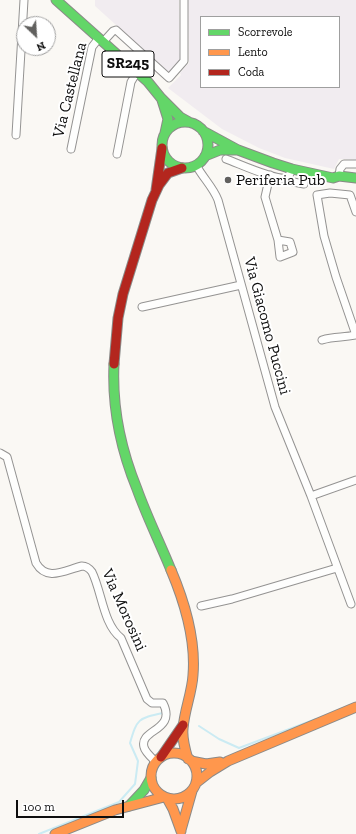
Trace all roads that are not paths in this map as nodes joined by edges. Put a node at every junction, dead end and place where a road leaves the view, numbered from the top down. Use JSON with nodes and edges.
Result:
{"nodes":[{"id":1,"x":24,"y":0,"type":"edge"},
{"id":2,"x":56,"y":0,"type":"edge"},
{"id":3,"x":184,"y":0,"type":"edge"},
{"id":4,"x":101,"y":40,"type":"junction"},
{"id":5,"x":137,"y":72,"type":"junction"},
{"id":6,"x":161,"y":98,"type":"junction"},
{"id":7,"x":189,"y":122,"type":"junction"},
{"id":8,"x":203,"y":131,"type":"junction"},
{"id":9,"x":164,"y":134,"type":"junction"},
{"id":10,"x":16,"y":135,"type":"dead end"},
{"id":11,"x":162,"y":148,"type":"junction"},
{"id":12,"x":71,"y":150,"type":"dead end"},
{"id":13,"x":238,"y":150,"type":"junction"},
{"id":14,"x":117,"y":154,"type":"dead end"},
{"id":15,"x":205,"y":156,"type":"junction"},
{"id":16,"x":226,"y":159,"type":"dead end"},
{"id":17,"x":356,"y":164,"type":"edge"},
{"id":18,"x":196,"y":165,"type":"junction"},
{"id":19,"x":182,"y":168,"type":"junction"},
{"id":20,"x":292,"y":168,"type":"junction"},
{"id":21,"x":270,"y":176,"type":"junction"},
{"id":22,"x":336,"y":177,"type":"junction"},
{"id":23,"x":356,"y":178,"type":"edge"},
{"id":24,"x":287,"y":179,"type":"junction"},
{"id":25,"x":304,"y":184,"type":"dead end"},
{"id":26,"x":156,"y":192,"type":"junction"},
{"id":27,"x":330,"y":193,"type":"junction"},
{"id":28,"x":356,"y":212,"type":"edge"},
{"id":29,"x":278,"y":240,"type":"dead end"},
{"id":30,"x":241,"y":285,"type":"junction"},
{"id":31,"x":142,"y":307,"type":"dead end"},
{"id":32,"x":356,"y":335,"type":"edge"},
{"id":33,"x":322,"y":340,"type":"dead end"},
{"id":34,"x":0,"y":453,"type":"edge"},
{"id":35,"x":356,"y":480,"type":"edge"},
{"id":36,"x":311,"y":496,"type":"junction"},
{"id":37,"x":337,"y":568,"type":"junction"},
{"id":38,"x":351,"y":604,"type":"dead end"},
{"id":39,"x":201,"y":606,"type":"dead end"},
{"id":40,"x":356,"y":707,"type":"edge"},
{"id":41,"x":183,"y":725,"type":"junction"},
{"id":42,"x":159,"y":760,"type":"junction"},
{"id":43,"x":190,"y":760,"type":"junction"},
{"id":44,"x":228,"y":761,"type":"junction"},
{"id":45,"x":151,"y":778,"type":"junction"},
{"id":46,"x":194,"y":787,"type":"junction"},
{"id":47,"x":166,"y":798,"type":"junction"},
{"id":48,"x":129,"y":806,"type":"junction"},
{"id":49,"x":181,"y":832,"type":"edge"},
{"id":50,"x":55,"y":834,"type":"edge"}],
"edges":[{"from":1,"to":10,"type":"street"},
{"from":2,"to":4,"type":"main road","name":"Via Castellana","number":"SR245"},
{"from":3,"to":4,"type":"street","name":"Via Castellana"},
{"from":4,"to":5,"type":"main road","name":"Via Castellana","number":"SR245"},
{"from":4,"to":12,"type":"street","name":"Via Castellana"},
{"from":5,"to":6,"type":"main road","name":"Via Castellana","number":"SR245"},
{"from":5,"to":14,"type":"street"},
{"from":6,"to":7,"type":"main road","name":"Via Castellana","number":"SR245"},
{"from":6,"to":9,"type":"main road","name":"Via Castellana","number":"SR245"},
{"from":7,"to":8,"type":"main road"},
{"from":7,"to":9,"type":"main road"},
{"from":8,"to":13,"type":"main road"},
{"from":8,"to":15,"type":"main road"},
{"from":9,"to":11,"type":"main road"},
{"from":11,"to":19,"type":"main road"},
{"from":11,"to":26,"type":"main road"},
{"from":13,"to":15,"type":"main road"},
{"from":13,"to":20,"type":"main road"},
{"from":15,"to":18,"type":"main road"},
{"from":16,"to":21,"type":"street"},
{"from":17,"to":22,"type":"street"},
{"from":18,"to":19,"type":"main road"},
{"from":18,"to":30,"type":"street","name":"Via Giacomo Puccini"},
{"from":19,"to":26,"type":"main road"},
{"from":20,"to":22,"type":"main road"},
{"from":20,"to":24,"type":"street"},
{"from":21,"to":24,"type":"street"},
{"from":21,"to":29,"type":"street"},
{"from":22,"to":23,"type":"main road"},
{"from":22,"to":27,"type":"street"},
{"from":24,"to":25,"type":"street"},
{"from":26,"to":41,"type":"main road"},
{"from":27,"to":28,"type":"street"},
{"from":27,"to":32,"type":"street"},
{"from":30,"to":31,"type":"street"},
{"from":30,"to":36,"type":"street","name":"Via Giacomo Puccini"},
{"from":32,"to":33,"type":"street"},
{"from":34,"to":42,"type":"street","name":"Via Morosini"},
{"from":35,"to":36,"type":"street"},
{"from":36,"to":37,"type":"street","name":"Via Giacomo Puccini"},
{"from":37,"to":38,"type":"street","name":"Via Giacomo Puccini"},
{"from":37,"to":39,"type":"street"},
{"from":40,"to":44,"type":"main road"},
{"from":41,"to":42,"type":"main road"},
{"from":41,"to":43,"type":"main road"},
{"from":42,"to":43,"type":"main road"},
{"from":42,"to":45,"type":"main road"},
{"from":43,"to":44,"type":"main road"},
{"from":43,"to":46,"type":"main road"},
{"from":44,"to":46,"type":"main road"},
{"from":45,"to":47,"type":"main road"},
{"from":45,"to":48,"type":"main road"},
{"from":46,"to":47,"type":"main road"},
{"from":46,"to":49,"type":"main road"},
{"from":47,"to":48,"type":"main road"},
{"from":47,"to":49,"type":"main road"},
{"from":48,"to":50,"type":"main road"}]}
